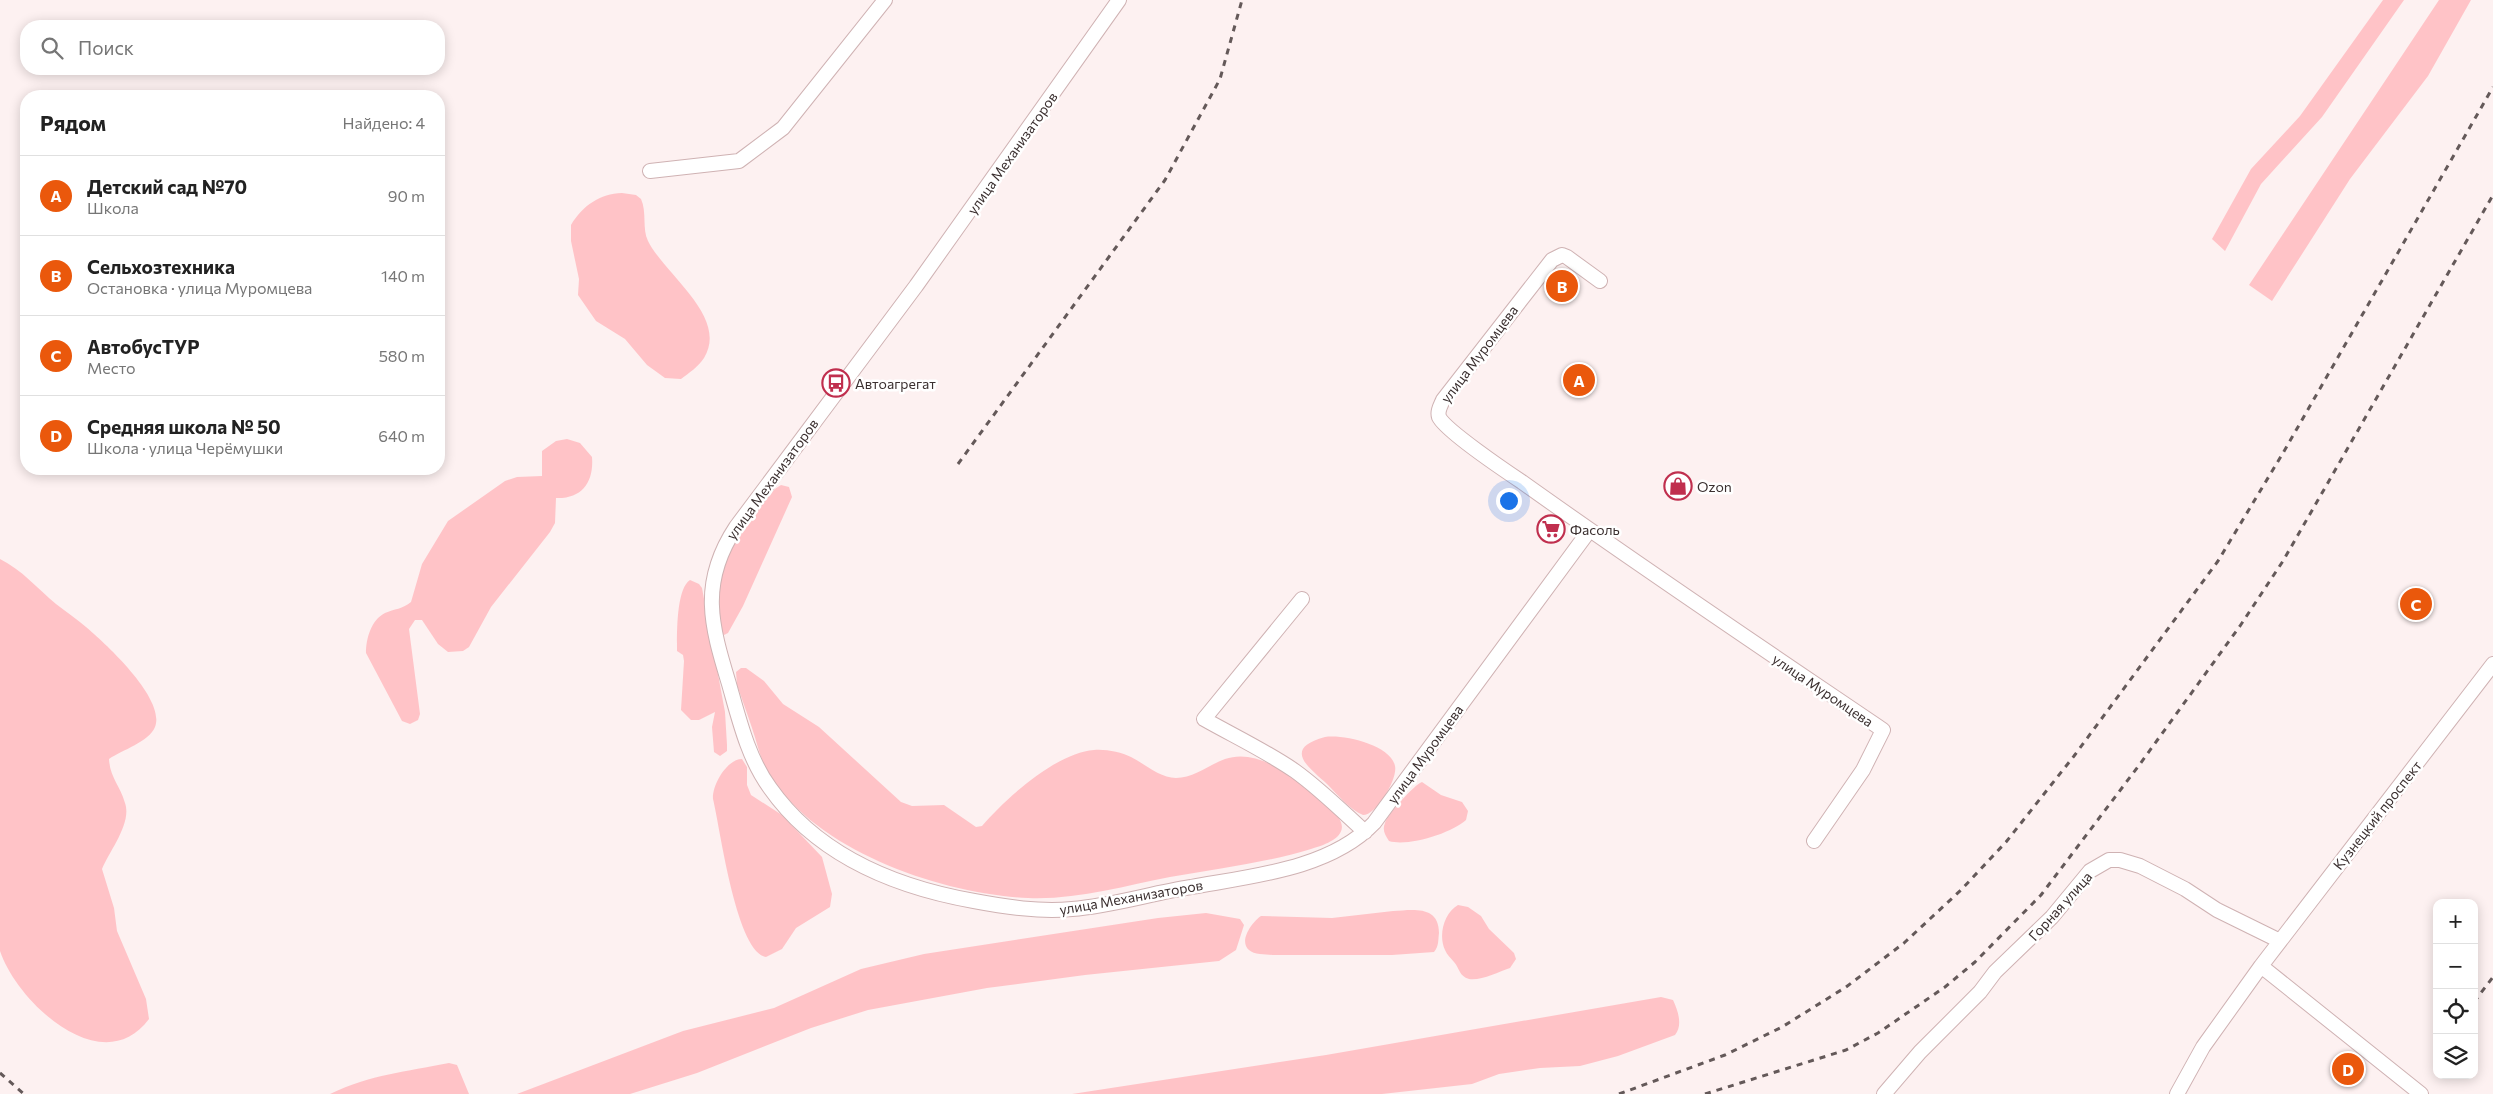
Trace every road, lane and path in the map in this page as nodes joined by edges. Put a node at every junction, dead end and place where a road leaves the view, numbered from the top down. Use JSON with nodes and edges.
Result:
{"nodes":[{"id":1,"x":885,"y":0,"type":"edge"},
{"id":2,"x":1119,"y":0,"type":"edge"},
{"id":3,"x":650,"y":171,"type":"dead end"},
{"id":4,"x":1600,"y":281,"type":"dead end"},
{"id":5,"x":1589,"y":531,"type":"junction"},
{"id":6,"x":1302,"y":598,"type":"dead end"},
{"id":7,"x":2493,"y":664,"type":"edge"},
{"id":8,"x":1365,"y":832,"type":"junction"},
{"id":9,"x":1814,"y":841,"type":"dead end"},
{"id":10,"x":2280,"y":941,"type":"junction"},
{"id":11,"x":2261,"y":966,"type":"junction"},
{"id":12,"x":1884,"y":1094,"type":"edge"},
{"id":13,"x":2177,"y":1094,"type":"edge"},
{"id":14,"x":2421,"y":1094,"type":"edge"}],
"edges":[{"from":1,"to":3,"type":"street"},
{"from":2,"to":8,"type":"street","name":"улица Механизаторов"},
{"from":4,"to":5,"type":"street","name":"улица Муромцева"},
{"from":5,"to":8,"type":"street","name":"улица Муромцева"},
{"from":5,"to":9,"type":"street","name":"улица Муромцева"},
{"from":6,"to":8,"type":"street"},
{"from":7,"to":10,"type":"street","name":"Кузнецкий проспект"},
{"from":10,"to":11,"type":"street","name":"Кузнецкий проспект"},
{"from":10,"to":12,"type":"street","name":"Горная улица"},
{"from":11,"to":13,"type":"street","name":"Кузнецкий проспект"},
{"from":11,"to":14,"type":"street"}]}
